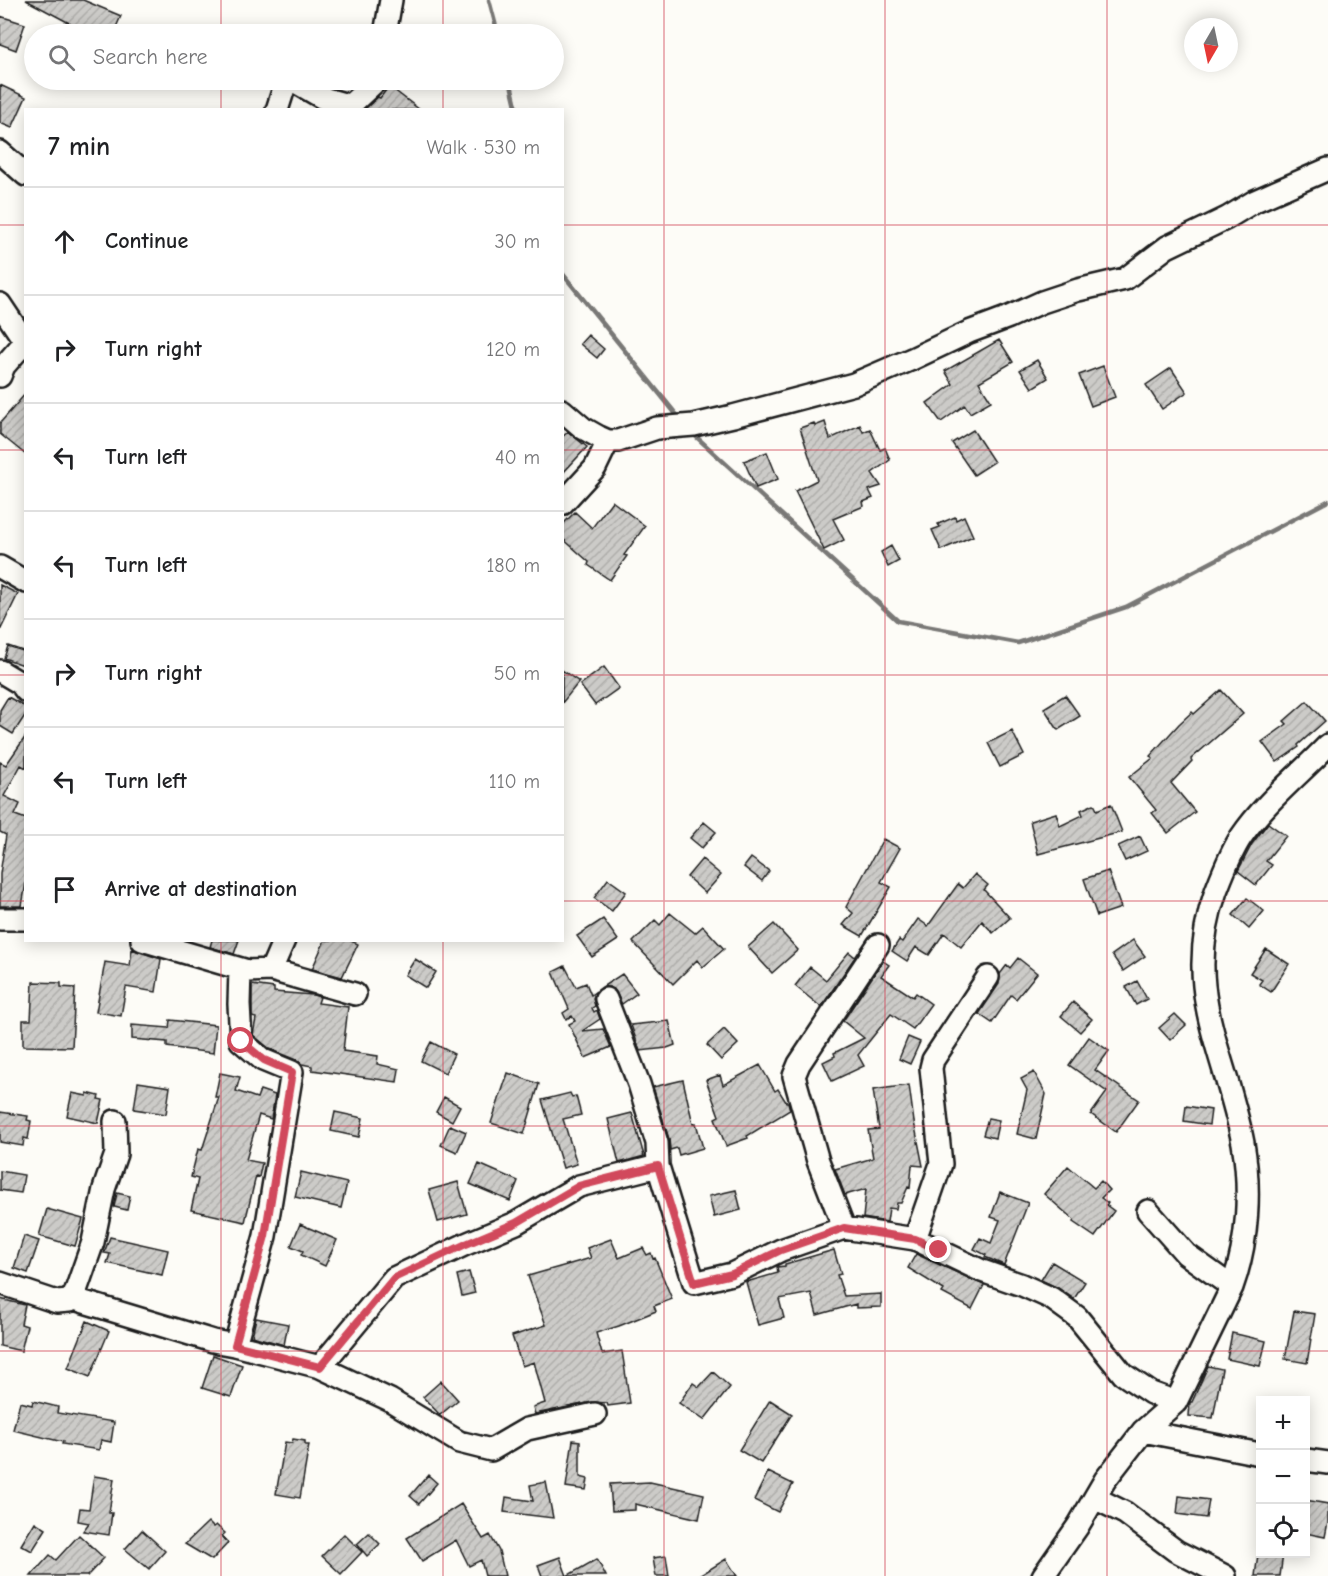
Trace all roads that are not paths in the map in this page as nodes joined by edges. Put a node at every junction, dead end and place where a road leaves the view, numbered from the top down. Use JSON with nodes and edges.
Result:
{"nodes":[{"id":1,"x":391,"y":0,"type":"edge"},
{"id":2,"x":387,"y":24,"type":"edge"},
{"id":3,"x":283,"y":90,"type":"edge"},
{"id":4,"x":309,"y":90,"type":"edge"},
{"id":5,"x":366,"y":90,"type":"edge"},
{"id":6,"x":346,"y":107,"type":"edge"},
{"id":7,"x":278,"y":108,"type":"edge"},
{"id":8,"x":0,"y":152,"type":"edge"},
{"id":9,"x":1328,"y":169,"type":"edge"},
{"id":10,"x":24,"y":173,"type":"edge"},
{"id":11,"x":0,"y":304,"type":"edge"},
{"id":12,"x":24,"y":341,"type":"edge"},
{"id":13,"x":24,"y":344,"type":"edge"},
{"id":14,"x":0,"y":376,"type":"edge"},
{"id":15,"x":564,"y":412,"type":"edge"},
{"id":16,"x":608,"y":441,"type":"junction"},
{"id":17,"x":564,"y":502,"type":"edge"},
{"id":18,"x":0,"y":567,"type":"edge"},
{"id":19,"x":24,"y":581,"type":"edge"},
{"id":20,"x":0,"y":671,"type":"edge"},
{"id":21,"x":24,"y":688,"type":"edge"},
{"id":22,"x":1328,"y":745,"type":"edge"},
{"id":23,"x":0,"y":919,"type":"edge"},
{"id":24,"x":24,"y":919,"type":"edge"},
{"id":25,"x":149,"y":942,"type":"edge"},
{"id":26,"x":283,"y":942,"type":"edge"},
{"id":27,"x":878,"y":945,"type":"dead end"},
{"id":28,"x":240,"y":969,"type":"junction"},
{"id":29,"x":271,"y":970,"type":"junction"},
{"id":30,"x":988,"y":977,"type":"dead end"},
{"id":31,"x":355,"y":994,"type":"dead end"},
{"id":32,"x":606,"y":999,"type":"dead end"},
{"id":33,"x":115,"y":1121,"type":"dead end"},
{"id":34,"x":658,"y":1166,"type":"junction"},
{"id":35,"x":1148,"y":1212,"type":"dead end"},
{"id":36,"x":844,"y":1228,"type":"junction"},
{"id":37,"x":915,"y":1239,"type":"junction"},
{"id":38,"x":0,"y":1283,"type":"edge"},
{"id":39,"x":1232,"y":1287,"type":"junction"},
{"id":40,"x":71,"y":1298,"type":"junction"},
{"id":41,"x":235,"y":1345,"type":"junction"},
{"id":42,"x":320,"y":1367,"type":"junction"},
{"id":43,"x":1176,"y":1402,"type":"junction"},
{"id":44,"x":595,"y":1414,"type":"dead end"},
{"id":45,"x":1143,"y":1431,"type":"junction"},
{"id":46,"x":1256,"y":1453,"type":"edge"},
{"id":47,"x":1310,"y":1461,"type":"edge"},
{"id":48,"x":1328,"y":1463,"type":"edge"},
{"id":49,"x":1095,"y":1498,"type":"junction"},
{"id":50,"x":1043,"y":1576,"type":"edge"},
{"id":51,"x":1225,"y":1576,"type":"edge"}],
"edges":[{"from":1,"to":2,"type":"street"},
{"from":3,"to":7,"type":"street"},
{"from":4,"to":6,"type":"street"},
{"from":5,"to":6,"type":"street"},
{"from":8,"to":10,"type":"street"},
{"from":9,"to":16,"type":"street"},
{"from":11,"to":12,"type":"street"},
{"from":13,"to":14,"type":"street"},
{"from":15,"to":16,"type":"street"},
{"from":16,"to":17,"type":"street"},
{"from":18,"to":19,"type":"street"},
{"from":20,"to":21,"type":"street"},
{"from":22,"to":39,"type":"street"},
{"from":23,"to":24,"type":"street"},
{"from":25,"to":28,"type":"street"},
{"from":26,"to":29,"type":"street"},
{"from":27,"to":36,"type":"street"},
{"from":28,"to":29,"type":"street"},
{"from":28,"to":41,"type":"street"},
{"from":29,"to":31,"type":"street"},
{"from":30,"to":37,"type":"street"},
{"from":32,"to":34,"type":"street"},
{"from":33,"to":40,"type":"street"},
{"from":34,"to":36,"type":"street"},
{"from":34,"to":42,"type":"street"},
{"from":35,"to":39,"type":"street"},
{"from":36,"to":37,"type":"street"},
{"from":37,"to":43,"type":"street"},
{"from":38,"to":40,"type":"street"},
{"from":39,"to":43,"type":"street"},
{"from":40,"to":41,"type":"street"},
{"from":41,"to":42,"type":"street"},
{"from":42,"to":44,"type":"street"},
{"from":43,"to":45,"type":"street"},
{"from":45,"to":46,"type":"street"},
{"from":45,"to":49,"type":"street"},
{"from":47,"to":48,"type":"street"},
{"from":49,"to":50,"type":"street"},
{"from":49,"to":51,"type":"street"}]}
